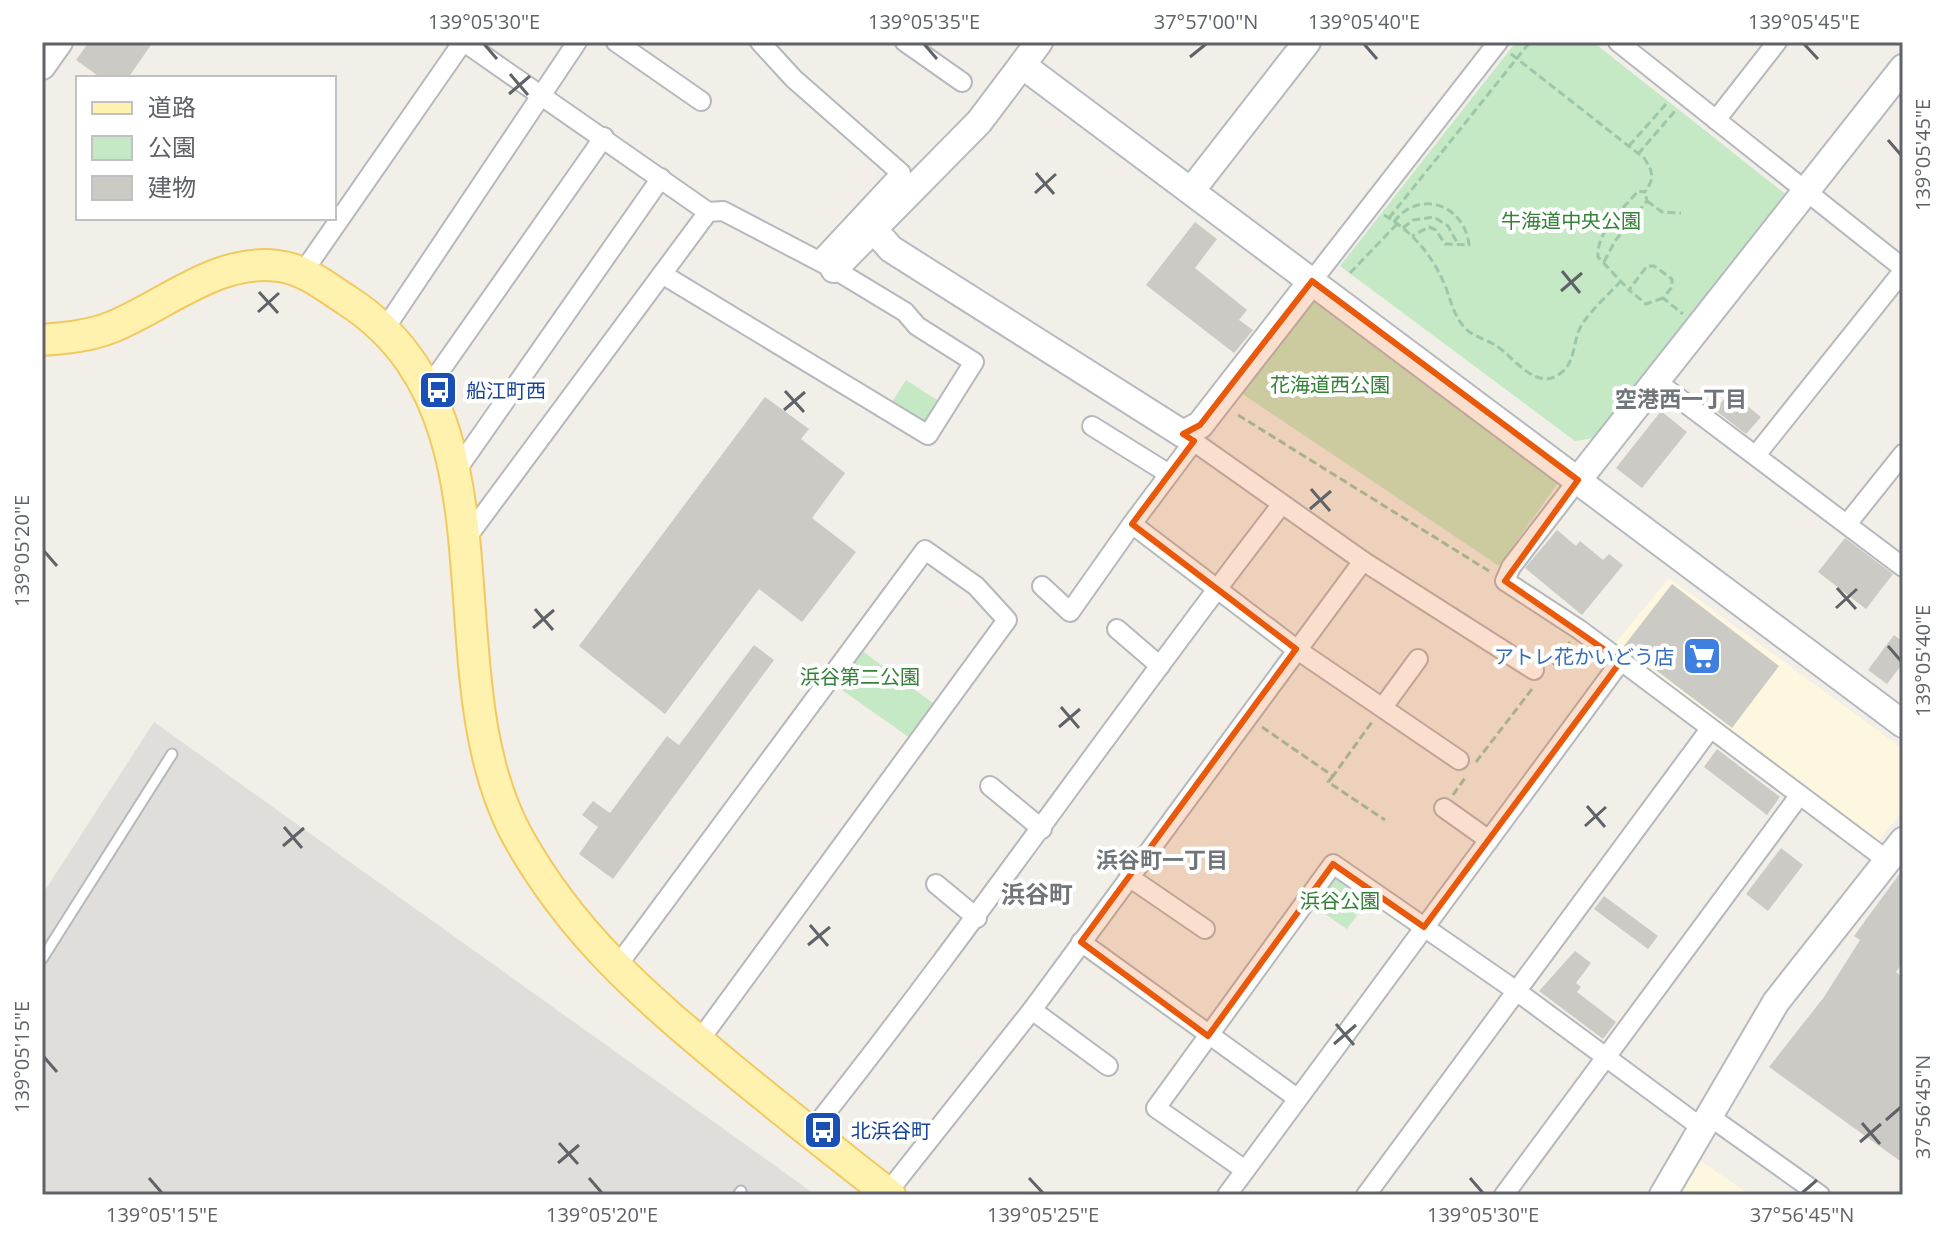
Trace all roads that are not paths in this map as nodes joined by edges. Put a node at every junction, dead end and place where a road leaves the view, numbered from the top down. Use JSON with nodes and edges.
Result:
{"nodes":[{"id":1,"x":59,"y":42,"type":"edge"},
{"id":2,"x":577,"y":42,"type":"edge"},
{"id":3,"x":616,"y":42,"type":"edge"},
{"id":4,"x":760,"y":42,"type":"edge"},
{"id":5,"x":905,"y":42,"type":"edge"},
{"id":6,"x":1039,"y":42,"type":"edge"},
{"id":7,"x":1307,"y":42,"type":"edge"},
{"id":8,"x":1777,"y":42,"type":"edge"},
{"id":9,"x":458,"y":44,"type":"edge"},
{"id":10,"x":1631,"y":46,"type":"edge"},
{"id":11,"x":1503,"y":47,"type":"edge"},
{"id":12,"x":929,"y":49,"type":"edge"},
{"id":13,"x":1022,"y":65,"type":"junction"},
{"id":14,"x":42,"y":66,"type":"edge"},
{"id":15,"x":1903,"y":68,"type":"edge"},
{"id":16,"x":962,"y":82,"type":"dead end"},
{"id":17,"x":542,"y":94,"type":"junction"},
{"id":18,"x":701,"y":101,"type":"dead end"},
{"id":19,"x":1716,"y":120,"type":"junction"},
{"id":20,"x":604,"y":137,"type":"junction"},
{"id":21,"x":661,"y":178,"type":"junction"},
{"id":22,"x":1191,"y":191,"type":"junction"},
{"id":23,"x":1806,"y":191,"type":"junction"},
{"id":24,"x":708,"y":212,"type":"junction"},
{"id":25,"x":874,"y":230,"type":"junction"},
{"id":26,"x":827,"y":264,"type":"junction"},
{"id":27,"x":1903,"y":269,"type":"edge"},
{"id":28,"x":303,"y":272,"type":"junction"},
{"id":29,"x":662,"y":274,"type":"junction"},
{"id":30,"x":1312,"y":281,"type":"junction"},
{"id":31,"x":384,"y":330,"type":"junction"},
{"id":32,"x":42,"y":340,"type":"edge"},
{"id":33,"x":1656,"y":381,"type":"junction"},
{"id":34,"x":428,"y":388,"type":"junction"},
{"id":35,"x":1092,"y":426,"type":"dead end"},
{"id":36,"x":1188,"y":437,"type":"junction"},
{"id":37,"x":1903,"y":454,"type":"edge"},
{"id":38,"x":1756,"y":455,"type":"junction"},
{"id":39,"x":456,"y":471,"type":"junction"},
{"id":40,"x":1169,"y":474,"type":"junction"},
{"id":41,"x":1578,"y":480,"type":"junction"},
{"id":42,"x":1282,"y":504,"type":"junction"},
{"id":43,"x":1132,"y":524,"type":"junction"},
{"id":44,"x":1847,"y":524,"type":"junction"},
{"id":45,"x":462,"y":544,"type":"junction"},
{"id":46,"x":1363,"y":561,"type":"junction"},
{"id":47,"x":1903,"y":567,"type":"edge"},
{"id":48,"x":1042,"y":586,"type":"dead end"},
{"id":49,"x":1216,"y":589,"type":"junction"},
{"id":50,"x":1117,"y":629,"type":"dead end"},
{"id":51,"x":1296,"y":649,"type":"junction"},
{"id":52,"x":1418,"y":659,"type":"dead end"},
{"id":53,"x":1621,"y":661,"type":"junction"},
{"id":54,"x":1160,"y":666,"type":"junction"},
{"id":55,"x":1533,"y":679,"type":"road end"},
{"id":56,"x":1383,"y":707,"type":"junction"},
{"id":57,"x":1903,"y":724,"type":"edge"},
{"id":58,"x":1710,"y":729,"type":"junction"},
{"id":59,"x":172,"y":754,"type":"dead end"},
{"id":60,"x":1459,"y":760,"type":"dead end"},
{"id":61,"x":990,"y":786,"type":"dead end"},
{"id":62,"x":1799,"y":796,"type":"junction"},
{"id":63,"x":1444,"y":808,"type":"road end"},
{"id":64,"x":1042,"y":829,"type":"junction"},
{"id":65,"x":1489,"y":840,"type":"junction"},
{"id":66,"x":1895,"y":851,"type":"edge"},
{"id":67,"x":1129,"y":877,"type":"junction"},
{"id":68,"x":936,"y":884,"type":"dead end"},
{"id":69,"x":977,"y":918,"type":"junction"},
{"id":70,"x":1424,"y":927,"type":"junction"},
{"id":71,"x":1205,"y":929,"type":"dead end"},
{"id":72,"x":1081,"y":942,"type":"junction"},
{"id":73,"x":42,"y":959,"type":"edge"},
{"id":74,"x":615,"y":969,"type":"junction"},
{"id":75,"x":1515,"y":990,"type":"junction"},
{"id":76,"x":1032,"y":1010,"type":"junction"},
{"id":77,"x":1208,"y":1036,"type":"junction"},
{"id":78,"x":699,"y":1041,"type":"junction"},
{"id":79,"x":1605,"y":1056,"type":"junction"},
{"id":80,"x":1108,"y":1066,"type":"dead end"},
{"id":81,"x":1297,"y":1098,"type":"junction"},
{"id":82,"x":1706,"y":1122,"type":"junction"},
{"id":83,"x":810,"y":1133,"type":"junction"},
{"id":84,"x":1245,"y":1170,"type":"junction"},
{"id":85,"x":888,"y":1194,"type":"edge"},
{"id":86,"x":1227,"y":1195,"type":"edge"},
{"id":87,"x":1366,"y":1195,"type":"edge"},
{"id":88,"x":1504,"y":1195,"type":"edge"},
{"id":89,"x":1663,"y":1195,"type":"edge"},
{"id":90,"x":1820,"y":1195,"type":"edge"}],
"edges":[{"from":1,"to":14,"type":"street"},
{"from":2,"to":17,"type":"street"},
{"from":3,"to":18,"type":"street"},
{"from":4,"to":26,"type":"street"},
{"from":5,"to":12,"type":"street"},
{"from":6,"to":13,"type":"street"},
{"from":7,"to":22,"type":"street"},
{"from":8,"to":19,"type":"street"},
{"from":9,"to":17,"type":"street"},
{"from":9,"to":28,"type":"street"},
{"from":10,"to":19,"type":"street"},
{"from":11,"to":30,"type":"street"},
{"from":12,"to":16,"type":"street"},
{"from":13,"to":22,"type":"street"},
{"from":13,"to":25,"type":"street"},
{"from":15,"to":23,"type":"street"},
{"from":17,"to":20,"type":"street"},
{"from":17,"to":31,"type":"street"},
{"from":19,"to":23,"type":"street"},
{"from":20,"to":21,"type":"street"},
{"from":20,"to":34,"type":"street"},
{"from":21,"to":24,"type":"street"},
{"from":21,"to":39,"type":"street"},
{"from":22,"to":30,"type":"street"},
{"from":23,"to":27,"type":"street"},
{"from":23,"to":33,"type":"street"},
{"from":24,"to":26,"type":"street"},
{"from":24,"to":29,"type":"street"},
{"from":25,"to":26,"type":"street"},
{"from":25,"to":36,"type":"street"},
{"from":26,"to":29,"type":"street"},
{"from":27,"to":38,"type":"street"},
{"from":28,"to":31,"type":"main road"},
{"from":28,"to":32,"type":"main road"},
{"from":29,"to":45,"type":"street"},
{"from":30,"to":36,"type":"street"},
{"from":30,"to":41,"type":"street"},
{"from":31,"to":34,"type":"main road"},
{"from":33,"to":38,"type":"street"},
{"from":33,"to":41,"type":"street"},
{"from":34,"to":39,"type":"main road"},
{"from":35,"to":40,"type":"street"},
{"from":36,"to":40,"type":"street"},
{"from":36,"to":42,"type":"street"},
{"from":37,"to":44,"type":"street"},
{"from":38,"to":44,"type":"street"},
{"from":39,"to":45,"type":"main road"},
{"from":40,"to":43,"type":"street"},
{"from":41,"to":53,"type":"street"},
{"from":41,"to":57,"type":"street"},
{"from":42,"to":46,"type":"street"},
{"from":42,"to":49,"type":"street"},
{"from":43,"to":48,"type":"street"},
{"from":43,"to":49,"type":"street"},
{"from":44,"to":47,"type":"street"},
{"from":45,"to":74,"type":"main road"},
{"from":46,"to":51,"type":"street"},
{"from":46,"to":55,"type":"street"},
{"from":49,"to":51,"type":"street"},
{"from":49,"to":54,"type":"street"},
{"from":50,"to":54,"type":"street"},
{"from":51,"to":56,"type":"street"},
{"from":51,"to":67,"type":"street"},
{"from":52,"to":56,"type":"street"},
{"from":53,"to":58,"type":"street"},
{"from":53,"to":65,"type":"street"},
{"from":54,"to":64,"type":"street"},
{"from":56,"to":60,"type":"street"},
{"from":58,"to":62,"type":"street"},
{"from":58,"to":75,"type":"street"},
{"from":59,"to":73,"type":"lane"},
{"from":61,"to":64,"type":"street"},
{"from":62,"to":66,"type":"street"},
{"from":62,"to":79,"type":"street"},
{"from":63,"to":65,"type":"street"},
{"from":64,"to":69,"type":"street"},
{"from":65,"to":70,"type":"street"},
{"from":66,"to":82,"type":"street"},
{"from":67,"to":71,"type":"street"},
{"from":67,"to":72,"type":"street"},
{"from":68,"to":69,"type":"street"},
{"from":69,"to":83,"type":"street"},
{"from":70,"to":75,"type":"street"},
{"from":70,"to":77,"type":"street"},
{"from":70,"to":81,"type":"street"},
{"from":72,"to":76,"type":"street"},
{"from":72,"to":77,"type":"street"},
{"from":74,"to":78,"type":"main road"},
{"from":74,"to":78,"type":"street"},
{"from":75,"to":79,"type":"street"},
{"from":75,"to":87,"type":"street"},
{"from":76,"to":80,"type":"street"},
{"from":76,"to":85,"type":"street"},
{"from":77,"to":81,"type":"street"},
{"from":77,"to":84,"type":"street"},
{"from":78,"to":83,"type":"main road"},
{"from":79,"to":82,"type":"street"},
{"from":79,"to":88,"type":"street"},
{"from":81,"to":84,"type":"street"},
{"from":82,"to":89,"type":"street"},
{"from":82,"to":90,"type":"street"},
{"from":83,"to":85,"type":"main road"},
{"from":84,"to":86,"type":"street"}]}
